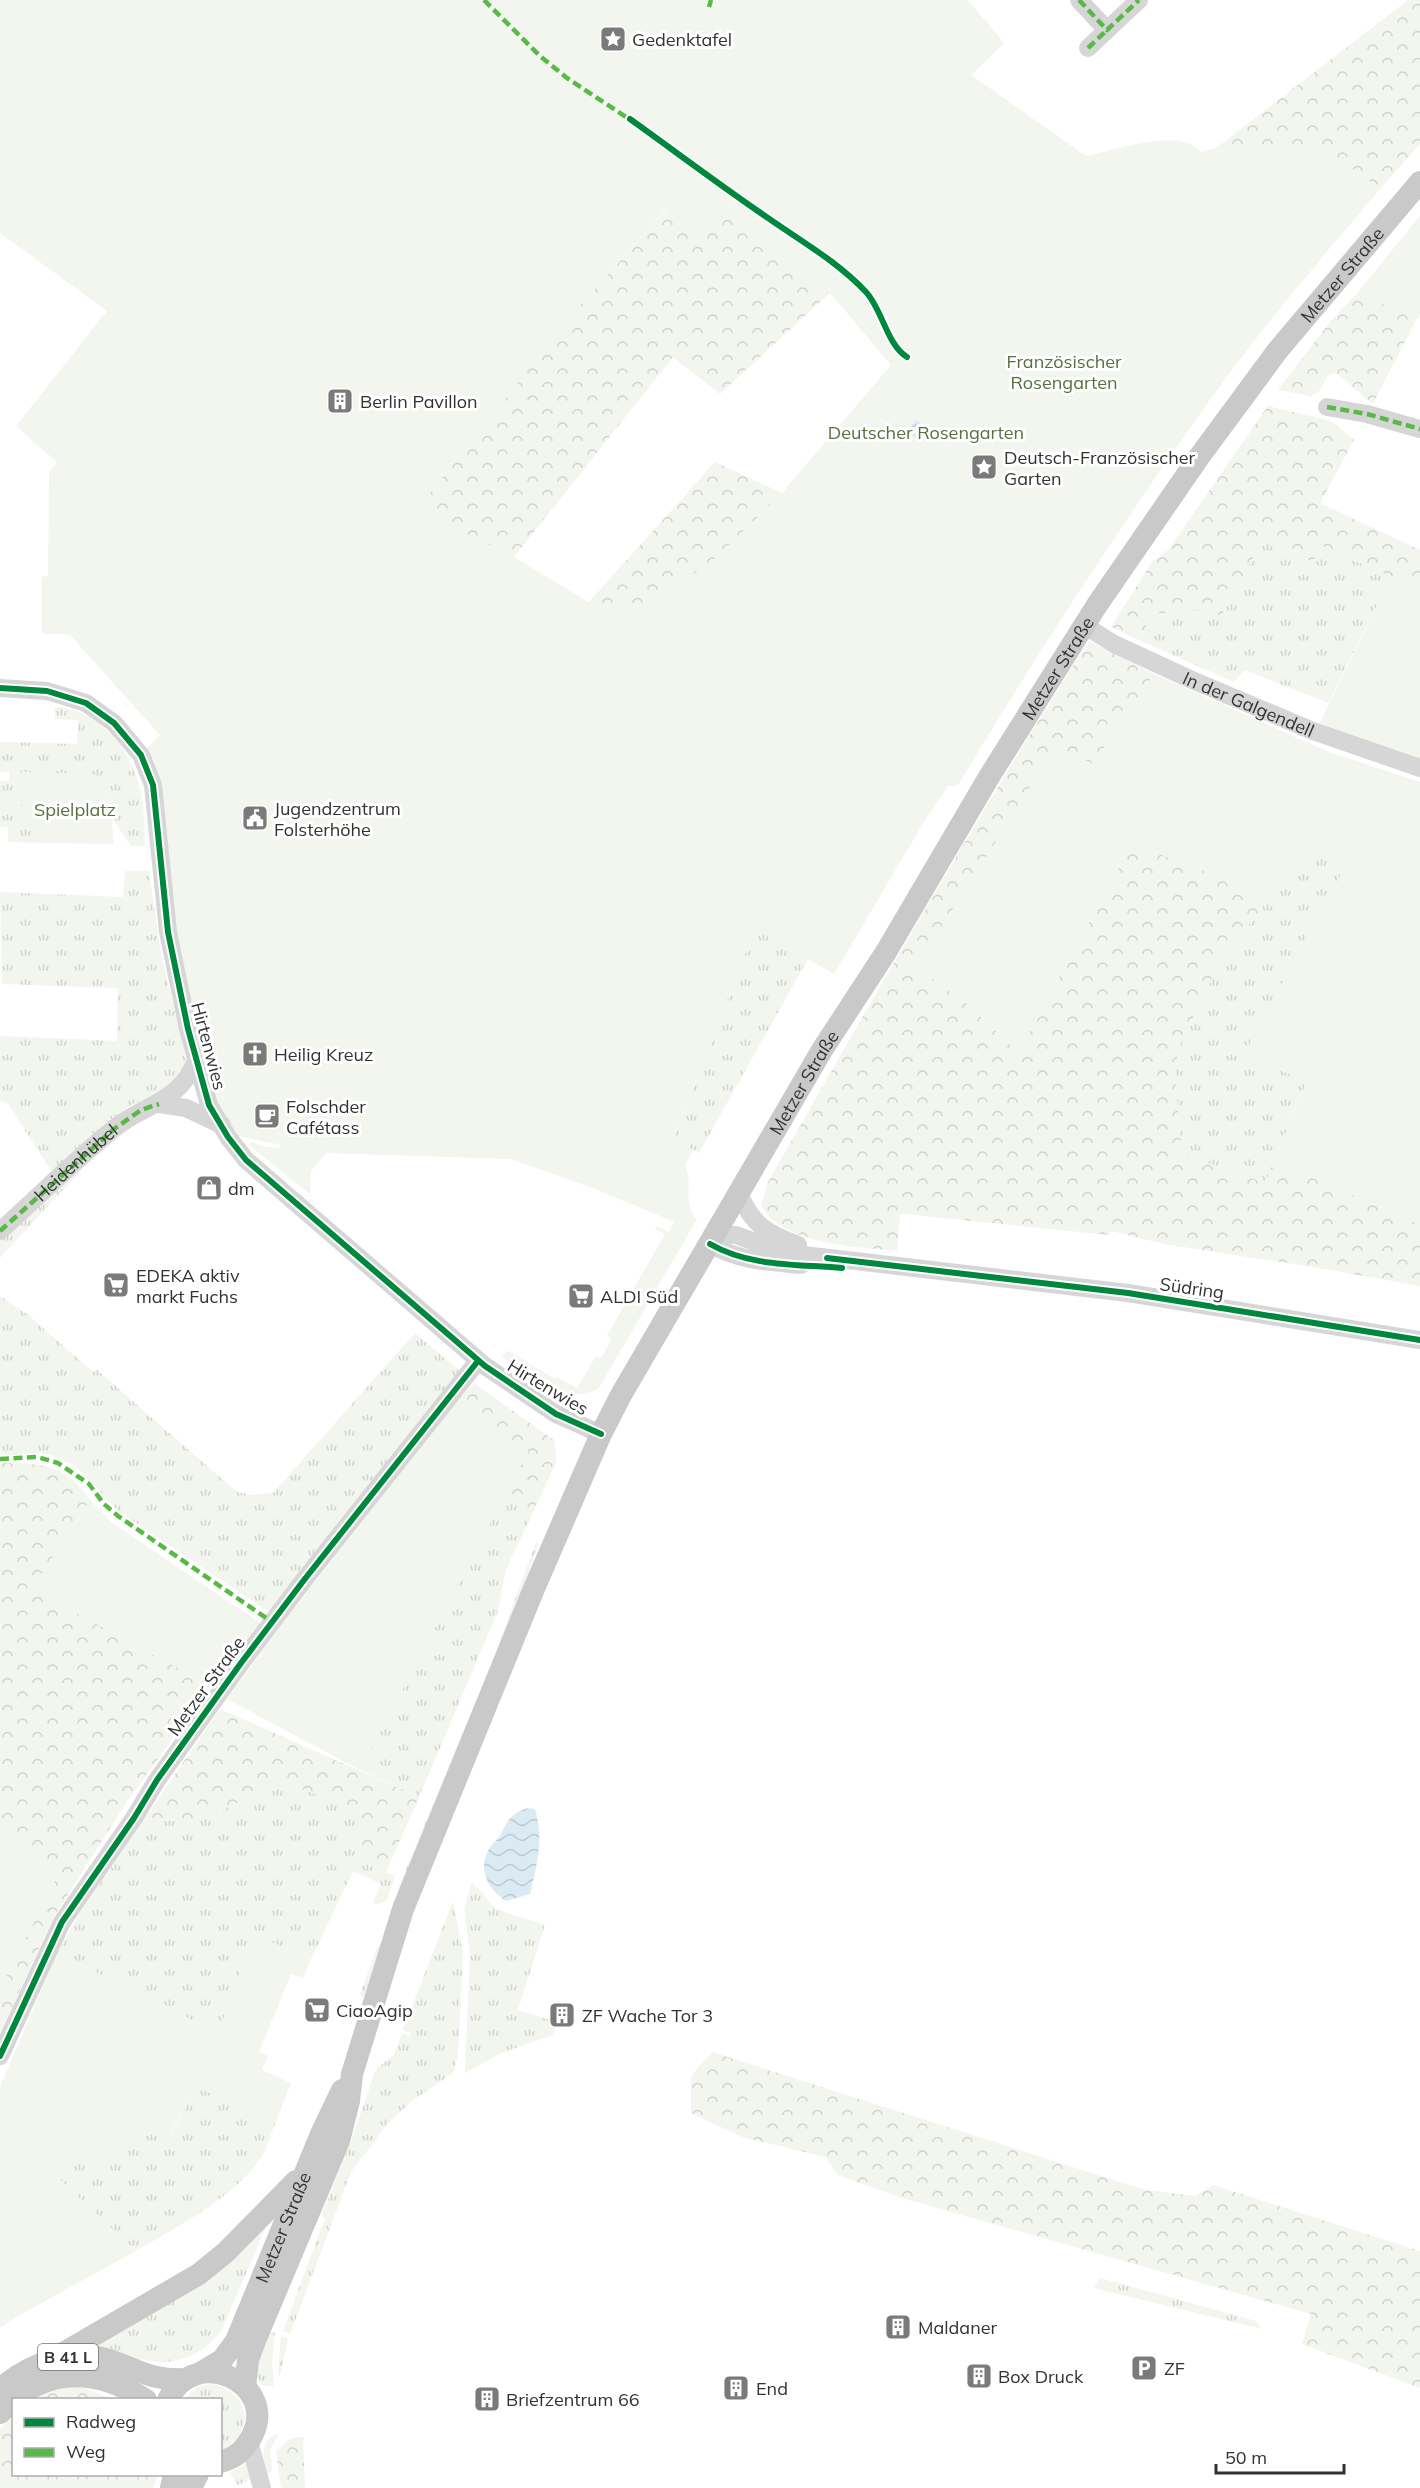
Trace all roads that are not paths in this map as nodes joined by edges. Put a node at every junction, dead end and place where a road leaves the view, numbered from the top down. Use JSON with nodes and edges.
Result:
{"nodes":[{"id":1,"x":1079,"y":0,"type":"edge"},
{"id":2,"x":1139,"y":0,"type":"edge"},
{"id":3,"x":1107,"y":30,"type":"junction"},
{"id":4,"x":1088,"y":48,"type":"dead end"},
{"id":5,"x":1420,"y":182,"type":"edge"},
{"id":6,"x":1327,"y":407,"type":"dead end"},
{"id":7,"x":1420,"y":429,"type":"edge"},
{"id":8,"x":1084,"y":626,"type":"junction"},
{"id":9,"x":0,"y":687,"type":"edge"},
{"id":10,"x":1420,"y":768,"type":"edge"},
{"id":11,"x":196,"y":1060,"type":"junction"},
{"id":12,"x":159,"y":1104,"type":"junction"},
{"id":13,"x":222,"y":1125,"type":"junction"},
{"id":14,"x":739,"y":1194,"type":"junction"},
{"id":15,"x":0,"y":1231,"type":"edge"},
{"id":16,"x":713,"y":1239,"type":"junction"},
{"id":17,"x":827,"y":1258,"type":"junction"},
{"id":18,"x":958,"y":1274,"type":"junction"},
{"id":19,"x":1420,"y":1340,"type":"edge"},
{"id":20,"x":478,"y":1361,"type":"junction"},
{"id":21,"x":601,"y":1434,"type":"junction"},
{"id":22,"x":0,"y":2056,"type":"edge"},
{"id":23,"x":352,"y":2074,"type":"junction"},
{"id":24,"x":307,"y":2169,"type":"junction"},
{"id":25,"x":53,"y":2359,"type":"junction"},
{"id":26,"x":194,"y":2376,"type":"junction"},
{"id":27,"x":244,"y":2387,"type":"junction"},
{"id":28,"x":0,"y":2389,"type":"edge"},
{"id":29,"x":15,"y":2398,"type":"edge"},
{"id":30,"x":143,"y":2398,"type":"edge"},
{"id":31,"x":169,"y":2398,"type":"edge"},
{"id":32,"x":12,"y":2400,"type":"edge"},
{"id":33,"x":0,"y":2413,"type":"edge"},
{"id":34,"x":249,"y":2441,"type":"junction"},
{"id":35,"x":222,"y":2461,"type":"edge"},
{"id":36,"x":262,"y":2488,"type":"edge"}],
"edges":[{"from":1,"to":3,"type":"street"},
{"from":2,"to":3,"type":"street"},
{"from":3,"to":4,"type":"street"},
{"from":5,"to":8,"type":"main road","name":"Metzer Straße"},
{"from":6,"to":7,"type":"street"},
{"from":8,"to":10,"type":"street","name":"In der Galgendell"},
{"from":8,"to":14,"type":"main road","name":"Metzer Straße"},
{"from":9,"to":11,"type":"street","name":"Hirtenwies"},
{"from":11,"to":12,"type":"street","name":"Heidenhübel"},
{"from":11,"to":13,"type":"street","name":"Hirtenwies"},
{"from":12,"to":13,"type":"street"},
{"from":12,"to":15,"type":"street","name":"Heidenhübel"},
{"from":13,"to":20,"type":"street","name":"Hirtenwies"},
{"from":14,"to":16,"type":"main road","name":"Metzer Straße"},
{"from":14,"to":17,"type":"street","name":"Südring"},
{"from":16,"to":17,"type":"street","name":"Südring"},
{"from":16,"to":18,"type":"street","name":"Südring"},
{"from":16,"to":21,"type":"main road","name":"Metzer Straße"},
{"from":17,"to":18,"type":"street","name":"Südring"},
{"from":18,"to":19,"type":"street","name":"Südring"},
{"from":20,"to":21,"type":"street","name":"Hirtenwies"},
{"from":20,"to":22,"type":"street","name":"Metzer Straße"},
{"from":21,"to":23,"type":"main road","name":"Metzer Straße"},
{"from":23,"to":24,"type":"main road","name":"Metzer Straße"},
{"from":23,"to":27,"type":"main road","name":"Metzer Straße"},
{"from":24,"to":25,"type":"main road"},
{"from":24,"to":26,"type":"main road","name":"Metzer Straße"},
{"from":25,"to":26,"type":"main road","number":"B 41 L"},
{"from":25,"to":28,"type":"main road","number":"B 41 L"},
{"from":26,"to":27,"type":"main road"},
{"from":26,"to":31,"type":"main road","name":"Metzer Straße"},
{"from":27,"to":34,"type":"main road"},
{"from":29,"to":30,"type":"main road","number":"B 41 L"},
{"from":32,"to":33,"type":"main road","number":"B 41 L"},
{"from":34,"to":35,"type":"main road"},
{"from":34,"to":36,"type":"street"}]}
